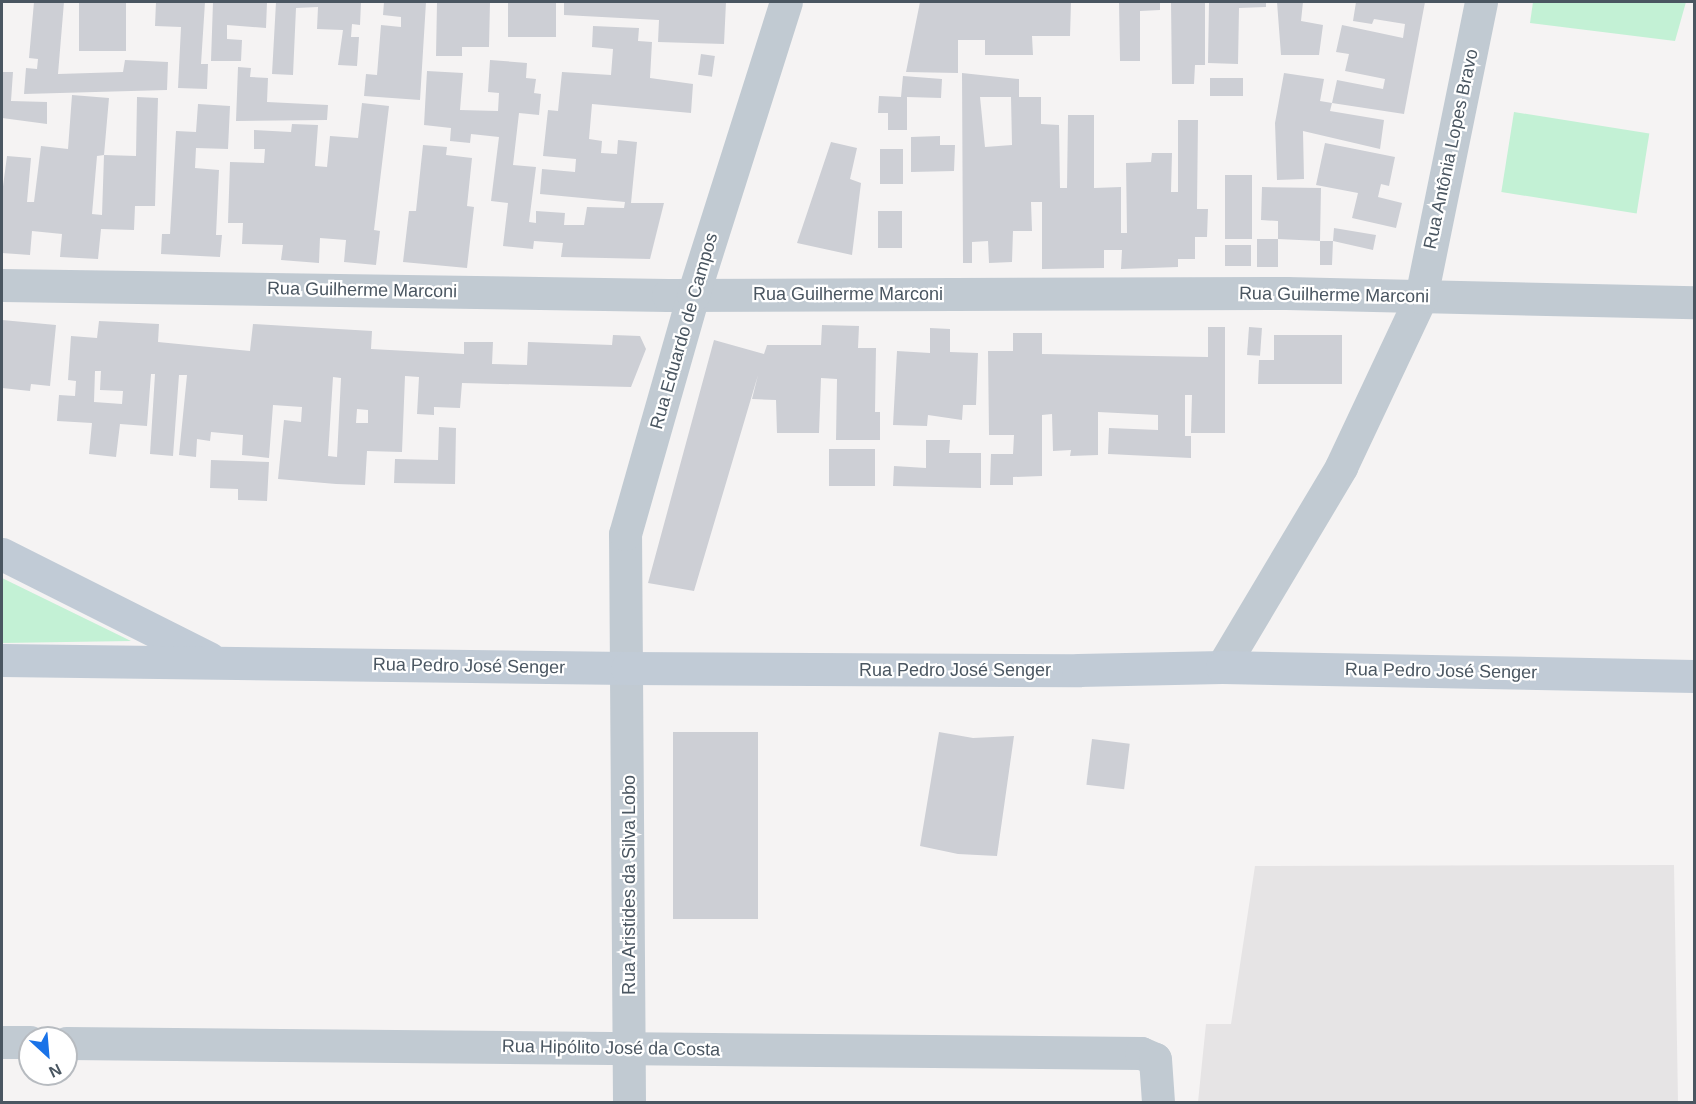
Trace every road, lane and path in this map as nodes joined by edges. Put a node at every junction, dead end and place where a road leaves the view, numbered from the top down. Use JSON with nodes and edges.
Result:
{"nodes":[{"id":1,"x":786,"y":2,"type":"edge"},
{"id":2,"x":1481,"y":2,"type":"edge"},
{"id":3,"x":2,"y":285,"type":"edge"},
{"id":4,"x":693,"y":295,"type":"junction"},
{"id":5,"x":1421,"y":297,"type":"junction"},
{"id":6,"x":1695,"y":302,"type":"edge"},
{"id":7,"x":2,"y":554,"type":"edge"},
{"id":8,"x":2,"y":660,"type":"edge"},
{"id":9,"x":216,"y":661,"type":"junction"},
{"id":10,"x":1222,"y":667,"type":"junction"},
{"id":11,"x":627,"y":668,"type":"junction"},
{"id":12,"x":1695,"y":676,"type":"edge"},
{"id":13,"x":2,"y":1042,"type":"edge"},
{"id":14,"x":18,"y":1042,"type":"edge"},
{"id":15,"x":78,"y":1042,"type":"edge"},
{"id":16,"x":629,"y":1049,"type":"junction"},
{"id":17,"x":629,"y":1102,"type":"edge"},
{"id":18,"x":1158,"y":1102,"type":"edge"}],
"edges":[{"from":1,"to":4,"type":"street","name":"Rua Eduardo de Campos"},
{"from":2,"to":5,"type":"street","name":"Rua Antônia Lopes Bravo"},
{"from":3,"to":4,"type":"street","name":"Rua Guilherme Marconi"},
{"from":4,"to":5,"type":"street","name":"Rua Guilherme Marconi"},
{"from":4,"to":11,"type":"street","name":"Rua Eduardo de Campos"},
{"from":5,"to":6,"type":"street","name":"Rua Guilherme Marconi"},
{"from":5,"to":10,"type":"street","name":"Rua Antônia Lopes Bravo"},
{"from":7,"to":9,"type":"main road","name":"Rua Pedro José Senger"},
{"from":8,"to":9,"type":"main road","name":"Rua Pedro José Senger"},
{"from":9,"to":11,"type":"main road","name":"Rua Pedro José Senger"},
{"from":10,"to":11,"type":"main road","name":"Rua Pedro José Senger"},
{"from":10,"to":12,"type":"main road","name":"Rua Pedro José Senger"},
{"from":11,"to":16,"type":"street","name":"Rua Aristides da Silva Lobo"},
{"from":13,"to":14,"type":"street"},
{"from":15,"to":16,"type":"street","name":"Rua Hipólito José da Costa"},
{"from":16,"to":17,"type":"street","name":"Rua Aristides da Silva Lobo"},
{"from":16,"to":18,"type":"street","name":"Rua Hipólito José da Costa"}]}
